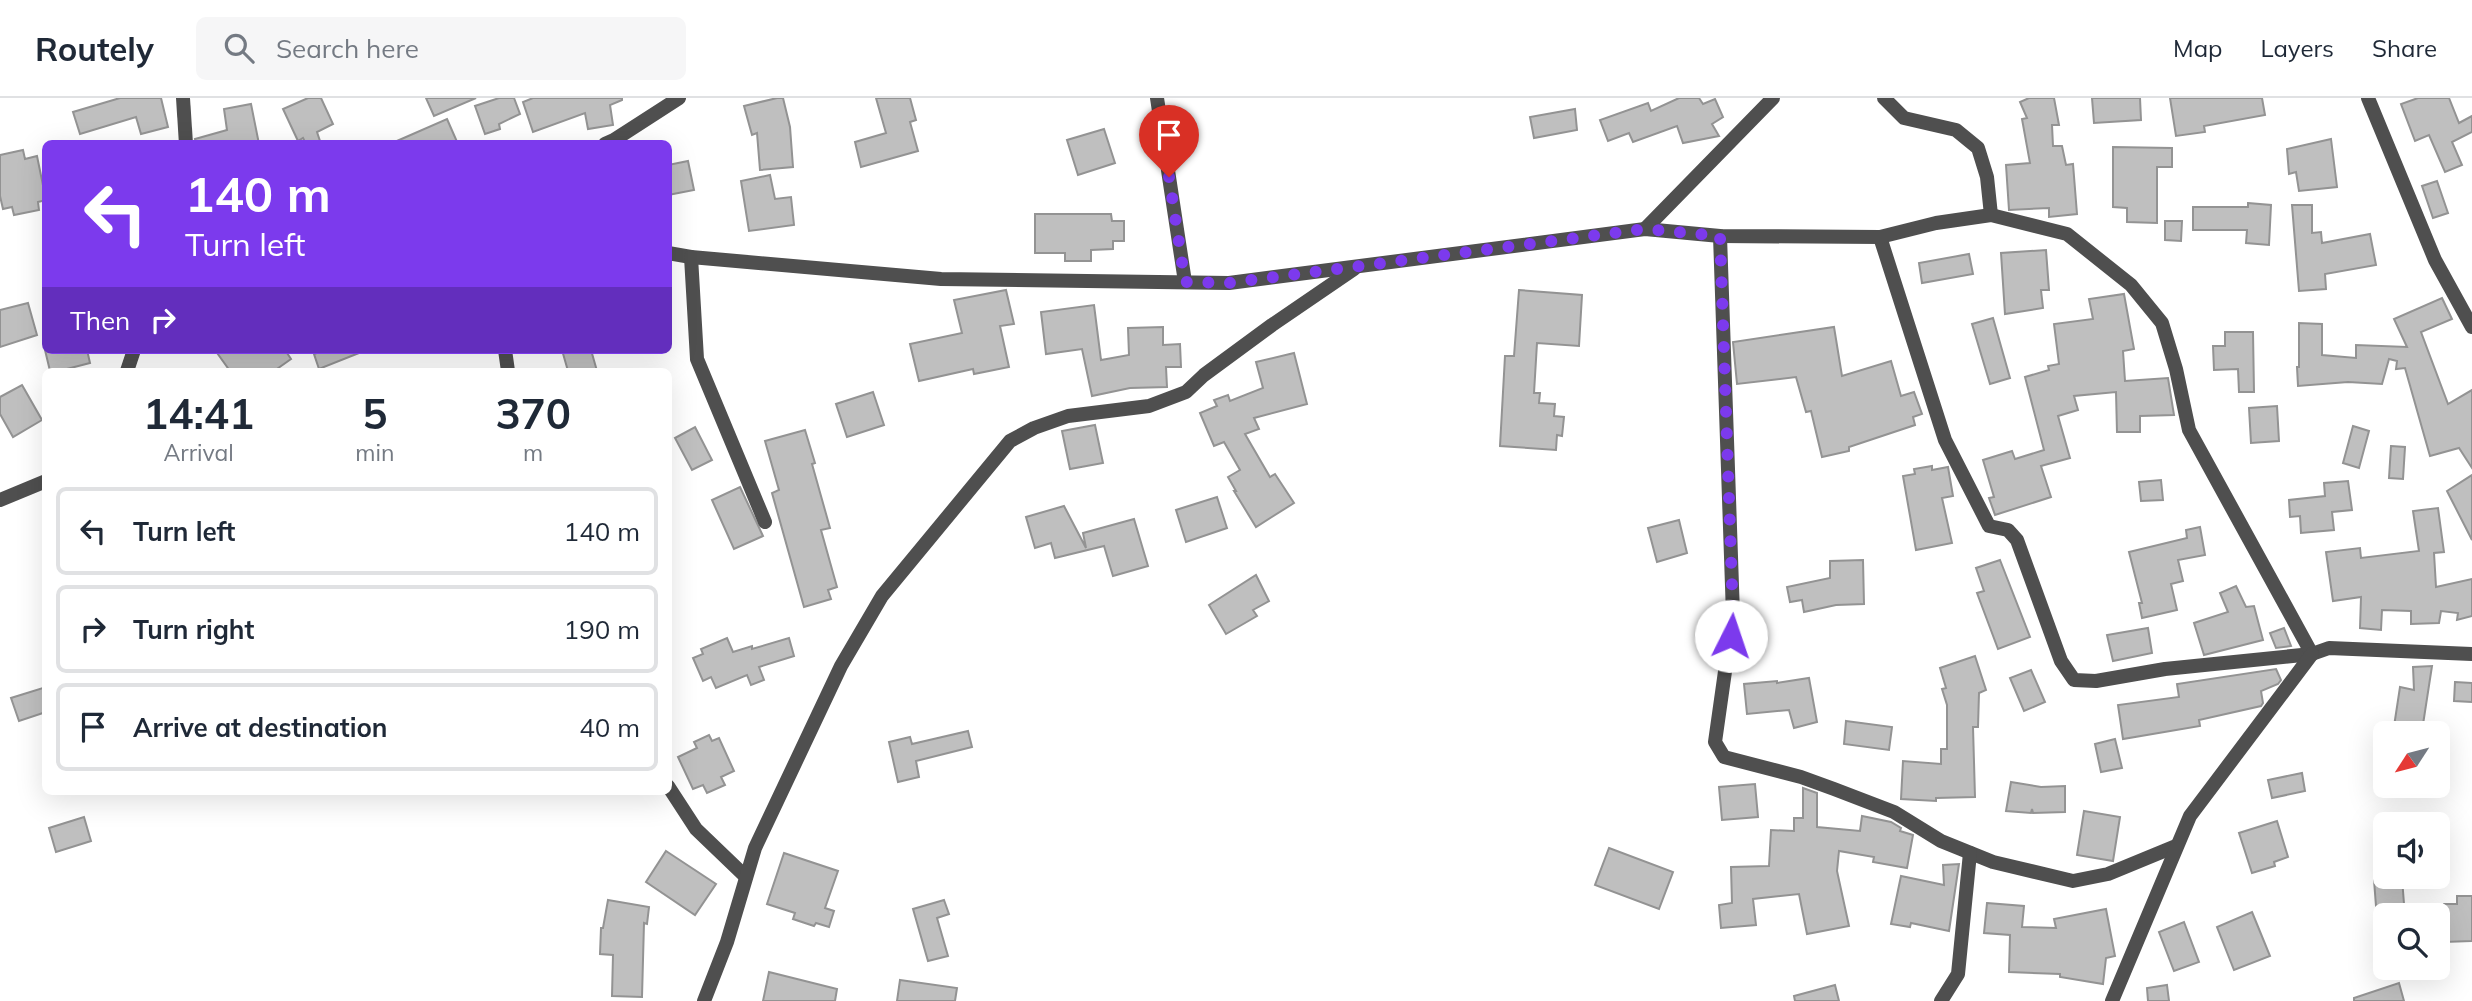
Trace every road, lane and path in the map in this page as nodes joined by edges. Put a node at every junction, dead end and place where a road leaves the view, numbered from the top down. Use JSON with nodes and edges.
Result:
{"nodes":[{"id":1,"x":183,"y":98,"type":"edge"},
{"id":2,"x":679,"y":98,"type":"edge"},
{"id":3,"x":1157,"y":98,"type":"edge"},
{"id":4,"x":1773,"y":98,"type":"edge"},
{"id":5,"x":1884,"y":98,"type":"edge"},
{"id":6,"x":2368,"y":98,"type":"edge"},
{"id":7,"x":186,"y":140,"type":"edge"},
{"id":8,"x":614,"y":140,"type":"edge"},
{"id":9,"x":1991,"y":215,"type":"junction"},
{"id":10,"x":1645,"y":229,"type":"junction"},
{"id":11,"x":1720,"y":236,"type":"junction"},
{"id":12,"x":1880,"y":237,"type":"junction"},
{"id":13,"x":672,"y":254,"type":"edge"},
{"id":14,"x":691,"y":257,"type":"junction"},
{"id":15,"x":1358,"y":266,"type":"junction"},
{"id":16,"x":1185,"y":282,"type":"junction"},
{"id":17,"x":2472,"y":327,"type":"edge"},
{"id":18,"x":42,"y":483,"type":"edge"},
{"id":19,"x":0,"y":500,"type":"edge"},
{"id":20,"x":765,"y":522,"type":"dead end"},
{"id":21,"x":2312,"y":654,"type":"junction"},
{"id":22,"x":2472,"y":654,"type":"edge"},
{"id":23,"x":672,"y":792,"type":"edge"},
{"id":24,"x":2176,"y":846,"type":"junction"},
{"id":25,"x":1970,"y":853,"type":"junction"},
{"id":26,"x":746,"y":877,"type":"junction"},
{"id":27,"x":704,"y":1001,"type":"edge"},
{"id":28,"x":1941,"y":1001,"type":"edge"},
{"id":29,"x":2112,"y":1001,"type":"edge"}],
"edges":[{"from":1,"to":7,"type":"street"},
{"from":2,"to":8,"type":"street"},
{"from":3,"to":16,"type":"street"},
{"from":4,"to":10,"type":"street"},
{"from":5,"to":9,"type":"street"},
{"from":6,"to":17,"type":"street"},
{"from":9,"to":12,"type":"street"},
{"from":9,"to":21,"type":"street"},
{"from":10,"to":11,"type":"street"},
{"from":10,"to":15,"type":"street"},
{"from":11,"to":12,"type":"street"},
{"from":11,"to":25,"type":"street"},
{"from":12,"to":21,"type":"street"},
{"from":13,"to":14,"type":"street"},
{"from":14,"to":16,"type":"street"},
{"from":14,"to":20,"type":"street"},
{"from":15,"to":16,"type":"street"},
{"from":15,"to":26,"type":"street"},
{"from":18,"to":19,"type":"street"},
{"from":21,"to":22,"type":"street"},
{"from":21,"to":24,"type":"street"},
{"from":23,"to":26,"type":"street"},
{"from":24,"to":25,"type":"street"},
{"from":24,"to":29,"type":"street"},
{"from":25,"to":28,"type":"street"},
{"from":26,"to":27,"type":"street"}]}
